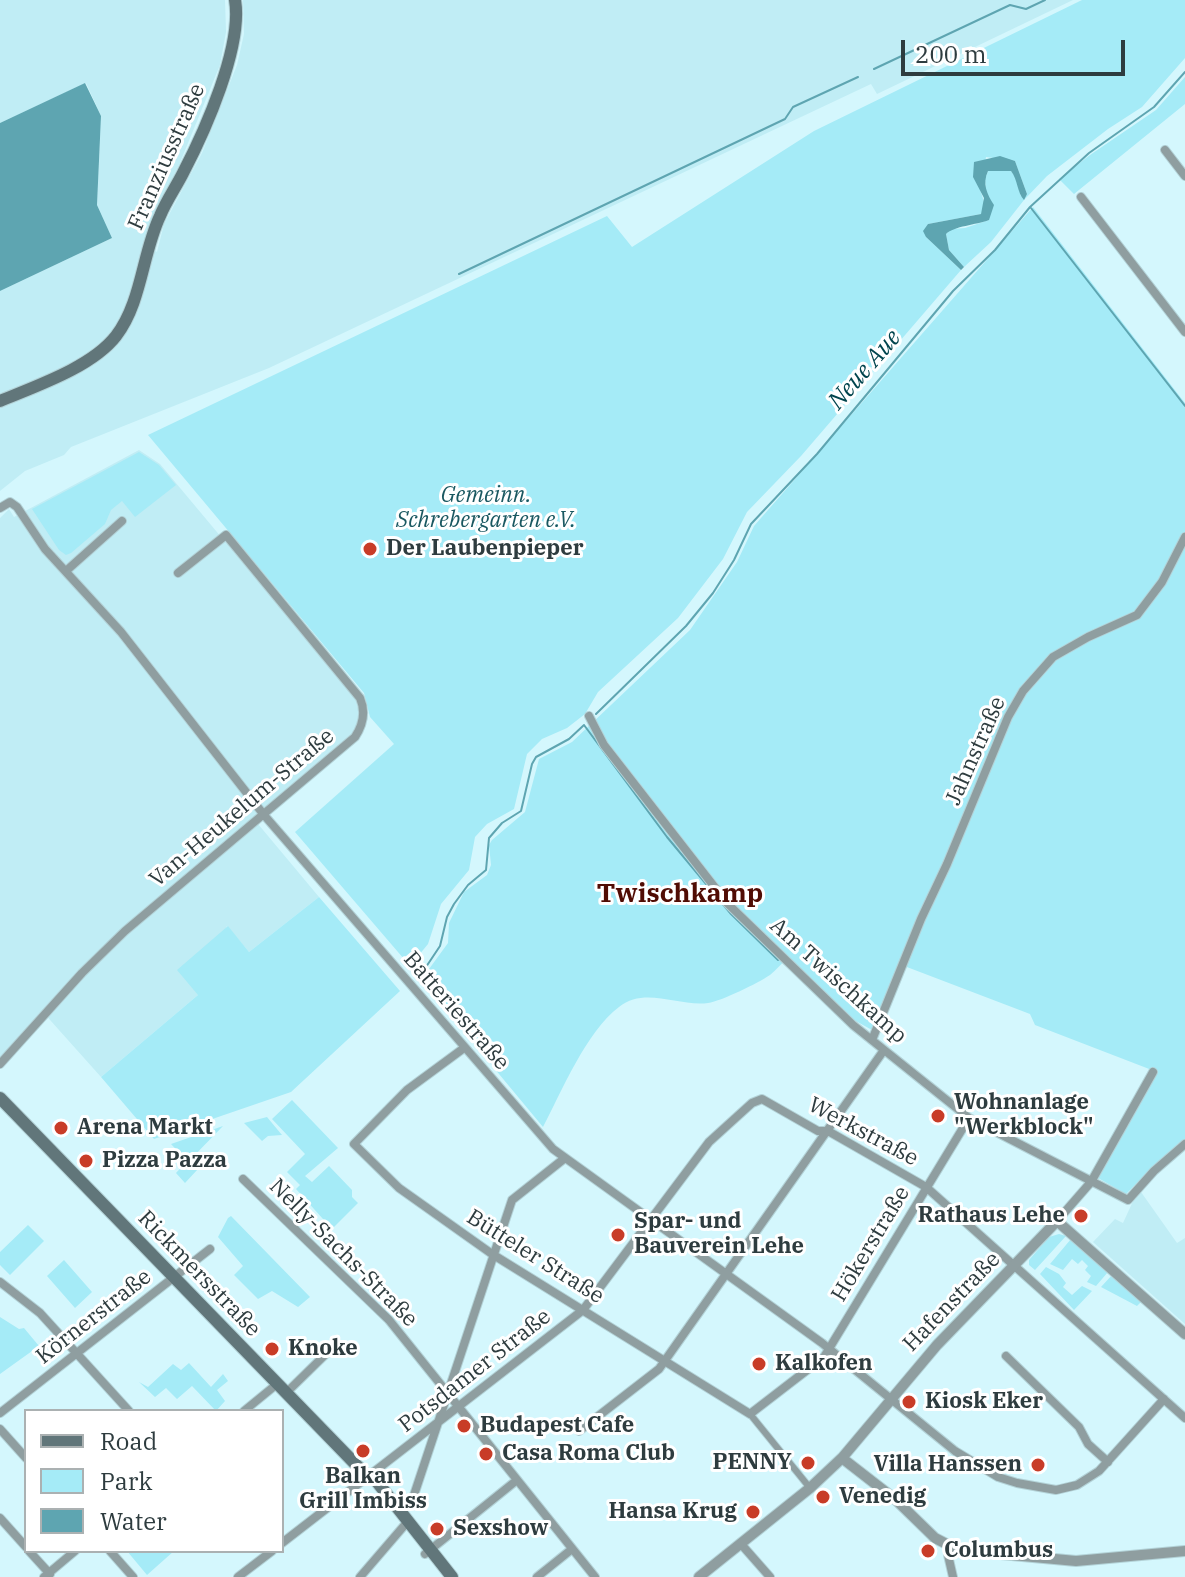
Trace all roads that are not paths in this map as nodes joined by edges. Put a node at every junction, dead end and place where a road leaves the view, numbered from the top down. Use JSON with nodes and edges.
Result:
{"nodes":[{"id":1,"x":235,"y":0,"type":"edge"},
{"id":2,"x":1165,"y":150,"type":"dead end"},
{"id":3,"x":1185,"y":176,"type":"edge"},
{"id":4,"x":1081,"y":197,"type":"dead end"},
{"id":5,"x":1185,"y":332,"type":"edge"},
{"id":6,"x":0,"y":401,"type":"edge"},
{"id":7,"x":0,"y":508,"type":"edge"},
{"id":8,"x":122,"y":521,"type":"dead end"},
{"id":9,"x":1185,"y":537,"type":"edge"},
{"id":10,"x":66,"y":571,"type":"junction"},
{"id":11,"x":178,"y":573,"type":"dead end"},
{"id":12,"x":589,"y":716,"type":"dead end"},
{"id":13,"x":264,"y":815,"type":"junction"},
{"id":14,"x":872,"y":1040,"type":"junction"},
{"id":15,"x":464,"y":1048,"type":"junction"},
{"id":16,"x":884,"y":1050,"type":"junction"},
{"id":17,"x":0,"y":1064,"type":"edge"},
{"id":18,"x":1153,"y":1072,"type":"dead end"},
{"id":19,"x":0,"y":1098,"type":"edge"},
{"id":20,"x":762,"y":1099,"type":"joint"},
{"id":21,"x":969,"y":1118,"type":"junction"},
{"id":22,"x":828,"y":1131,"type":"junction"},
{"id":23,"x":1185,"y":1144,"type":"edge"},
{"id":24,"x":565,"y":1158,"type":"junction"},
{"id":25,"x":243,"y":1179,"type":"dead end"},
{"id":26,"x":1091,"y":1182,"type":"junction"},
{"id":27,"x":926,"y":1187,"type":"junction"},
{"id":28,"x":649,"y":1219,"type":"junction"},
{"id":29,"x":1057,"y":1221,"type":"junction"},
{"id":30,"x":210,"y":1249,"type":"dead end"},
{"id":31,"x":492,"y":1254,"type":"junction"},
{"id":32,"x":1015,"y":1266,"type":"junction"},
{"id":33,"x":727,"y":1276,"type":"junction"},
{"id":34,"x":174,"y":1278,"type":"junction"},
{"id":35,"x":0,"y":1282,"type":"edge"},
{"id":36,"x":583,"y":1310,"type":"junction"},
{"id":37,"x":1185,"y":1334,"type":"edge"},
{"id":38,"x":829,"y":1348,"type":"junction"},
{"id":39,"x":331,"y":1349,"type":"dead end"},
{"id":40,"x":77,"y":1353,"type":"junction"},
{"id":41,"x":1006,"y":1356,"type":"dead end"},
{"id":42,"x":665,"y":1360,"type":"junction"},
{"id":43,"x":282,"y":1388,"type":"junction"},
{"id":44,"x":446,"y":1392,"type":"junction"},
{"id":45,"x":1164,"y":1399,"type":"junction"},
{"id":46,"x":891,"y":1400,"type":"junction"},
{"id":47,"x":458,"y":1407,"type":"junction"},
{"id":48,"x":127,"y":1409,"type":"edge"},
{"id":49,"x":247,"y":1409,"type":"edge"},
{"id":50,"x":0,"y":1413,"type":"edge"},
{"id":51,"x":750,"y":1414,"type":"junction"},
{"id":52,"x":1185,"y":1418,"type":"edge"},
{"id":53,"x":435,"y":1425,"type":"junction"},
{"id":54,"x":0,"y":1429,"type":"edge"},
{"id":55,"x":579,"y":1431,"type":"dead end"},
{"id":56,"x":24,"y":1456,"type":"edge"},
{"id":57,"x":842,"y":1458,"type":"junction"},
{"id":58,"x":1108,"y":1462,"type":"junction"},
{"id":59,"x":368,"y":1477,"type":"junction"},
{"id":60,"x":517,"y":1480,"type":"junction"},
{"id":61,"x":810,"y":1488,"type":"junction"},
{"id":62,"x":0,"y":1518,"type":"edge"},
{"id":63,"x":404,"y":1519,"type":"junction"},
{"id":64,"x":284,"y":1541,"type":"edge"},
{"id":65,"x":741,"y":1544,"type":"junction"},
{"id":66,"x":24,"y":1545,"type":"edge"},
{"id":67,"x":950,"y":1548,"type":"junction"},
{"id":68,"x":572,"y":1549,"type":"junction"},
{"id":69,"x":1185,"y":1551,"type":"edge"},
{"id":70,"x":428,"y":1552,"type":"junction"},
{"id":71,"x":31,"y":1553,"type":"edge"},
{"id":72,"x":73,"y":1553,"type":"edge"},
{"id":73,"x":112,"y":1553,"type":"edge"},
{"id":74,"x":269,"y":1553,"type":"edge"},
{"id":75,"x":48,"y":1576,"type":"edge"},
{"id":76,"x":133,"y":1577,"type":"edge"},
{"id":77,"x":238,"y":1577,"type":"edge"},
{"id":78,"x":360,"y":1577,"type":"edge"},
{"id":79,"x":443,"y":1577,"type":"edge"},
{"id":80,"x":452,"y":1577,"type":"edge"},
{"id":81,"x":537,"y":1577,"type":"edge"},
{"id":82,"x":595,"y":1577,"type":"edge"},
{"id":83,"x":699,"y":1577,"type":"edge"},
{"id":84,"x":770,"y":1577,"type":"edge"},
{"id":85,"x":953,"y":1577,"type":"edge"}],
"edges":[{"from":1,"to":6,"type":"main road","name":"Franziusstraße"},
{"from":2,"to":3,"type":"street"},
{"from":4,"to":5,"type":"street"},
{"from":7,"to":10,"type":"street","name":"Batteriestraße"},
{"from":8,"to":10,"type":"street"},
{"from":9,"to":14,"type":"street","name":"Jahnstraße"},
{"from":10,"to":13,"type":"street","name":"Batteriestraße"},
{"from":11,"to":13,"type":"street","name":"Van-Heukelum-Straße"},
{"from":12,"to":14,"type":"street","name":"Am Twischkamp"},
{"from":13,"to":15,"type":"street","name":"Batteriestraße"},
{"from":13,"to":17,"type":"street","name":"Van-Heukelum-Straße"},
{"from":14,"to":16,"type":"street","name":"Am Twischkamp"},
{"from":15,"to":24,"type":"street","name":"Batteriestraße"},
{"from":15,"to":31,"type":"street","name":"Bütteler Straße"},
{"from":16,"to":21,"type":"street","name":"Am Twischkamp"},
{"from":16,"to":22,"type":"street"},
{"from":18,"to":26,"type":"street","name":"Hafenstraße"},
{"from":19,"to":34,"type":"main road","name":"Rickmersstraße"},
{"from":20,"to":22,"type":"street","name":"Werkstraße"},
{"from":20,"to":28,"type":"street","name":"Potsdamer Straße"},
{"from":21,"to":26,"type":"street","name":"Am Twischkamp"},
{"from":21,"to":27,"type":"street","name":"Hökerstraße"},
{"from":22,"to":27,"type":"street","name":"Werkstraße"},
{"from":22,"to":33,"type":"street"},
{"from":23,"to":26,"type":"street","name":"Am Twischkamp"},
{"from":24,"to":28,"type":"street","name":"Batteriestraße"},
{"from":24,"to":31,"type":"street"},
{"from":25,"to":44,"type":"street","name":"Nelly-Sachs-Straße"},
{"from":26,"to":29,"type":"street","name":"Hafenstraße"},
{"from":27,"to":32,"type":"street","name":"Werkstraße"},
{"from":27,"to":38,"type":"street","name":"Hökerstraße"},
{"from":28,"to":33,"type":"street","name":"Batteriestraße"},
{"from":28,"to":36,"type":"street","name":"Potsdamer Straße"},
{"from":29,"to":32,"type":"street","name":"Hafenstraße"},
{"from":29,"to":37,"type":"street"},
{"from":30,"to":34,"type":"street","name":"Körnerstraße"},
{"from":31,"to":36,"type":"street","name":"Bütteler Straße"},
{"from":31,"to":44,"type":"street"},
{"from":32,"to":45,"type":"street","name":"Werkstraße"},
{"from":32,"to":46,"type":"street","name":"Hafenstraße"},
{"from":33,"to":38,"type":"street","name":"Batteriestraße"},
{"from":33,"to":42,"type":"street"},
{"from":34,"to":40,"type":"street","name":"Körnerstraße"},
{"from":34,"to":43,"type":"main road","name":"Rickmersstraße"},
{"from":35,"to":40,"type":"street"},
{"from":36,"to":42,"type":"street","name":"Bütteler Straße"},
{"from":36,"to":47,"type":"street","name":"Potsdamer Straße"},
{"from":38,"to":46,"type":"street","name":"Batteriestraße"},
{"from":38,"to":51,"type":"street","name":"Hökerstraße"},
{"from":39,"to":43,"type":"street"},
{"from":40,"to":48,"type":"street"},
{"from":40,"to":50,"type":"street","name":"Körnerstraße"},
{"from":41,"to":58,"type":"street"},
{"from":42,"to":51,"type":"street","name":"Bütteler Straße"},
{"from":42,"to":55,"type":"street"},
{"from":43,"to":49,"type":"street"},
{"from":43,"to":59,"type":"main road","name":"Rickmersstraße"},
{"from":44,"to":47,"type":"street","name":"Nelly-Sachs-Straße"},
{"from":44,"to":53,"type":"street"},
{"from":45,"to":52,"type":"street","name":"Werkstraße"},
{"from":45,"to":58,"type":"street","name":"Batteriestraße"},
{"from":46,"to":57,"type":"street","name":"Hafenstraße"},
{"from":46,"to":58,"type":"street","name":"Batteriestraße"},
{"from":47,"to":53,"type":"street","name":"Potsdamer Straße"},
{"from":47,"to":60,"type":"street","name":"Nelly-Sachs-Straße"},
{"from":51,"to":61,"type":"street","name":"Bütteler Straße"},
{"from":53,"to":59,"type":"street","name":"Potsdamer Straße"},
{"from":53,"to":63,"type":"street"},
{"from":54,"to":56,"type":"street"},
{"from":57,"to":61,"type":"street","name":"Hafenstraße"},
{"from":57,"to":67,"type":"street"},
{"from":59,"to":63,"type":"main road","name":"Rickmersstraße"},
{"from":59,"to":64,"type":"street","name":"Potsdamer Straße"},
{"from":60,"to":68,"type":"street","name":"Nelly-Sachs-Straße"},
{"from":60,"to":70,"type":"street"},
{"from":61,"to":65,"type":"street","name":"Hafenstraße"},
{"from":62,"to":66,"type":"street"},
{"from":63,"to":70,"type":"main road","name":"Rickmersstraße"},
{"from":63,"to":78,"type":"street"},
{"from":65,"to":83,"type":"street","name":"Hafenstraße"},
{"from":65,"to":84,"type":"street"},
{"from":67,"to":69,"type":"street"},
{"from":67,"to":85,"type":"street"},
{"from":68,"to":81,"type":"street"},
{"from":68,"to":82,"type":"street","name":"Nelly-Sachs-Straße"},
{"from":70,"to":79,"type":"main road","name":"Rickmersstraße"},
{"from":70,"to":80,"type":"main road","name":"Rickmersstraße"},
{"from":71,"to":75,"type":"street"},
{"from":72,"to":75,"type":"street"},
{"from":73,"to":76,"type":"street"},
{"from":74,"to":77,"type":"street"}]}
